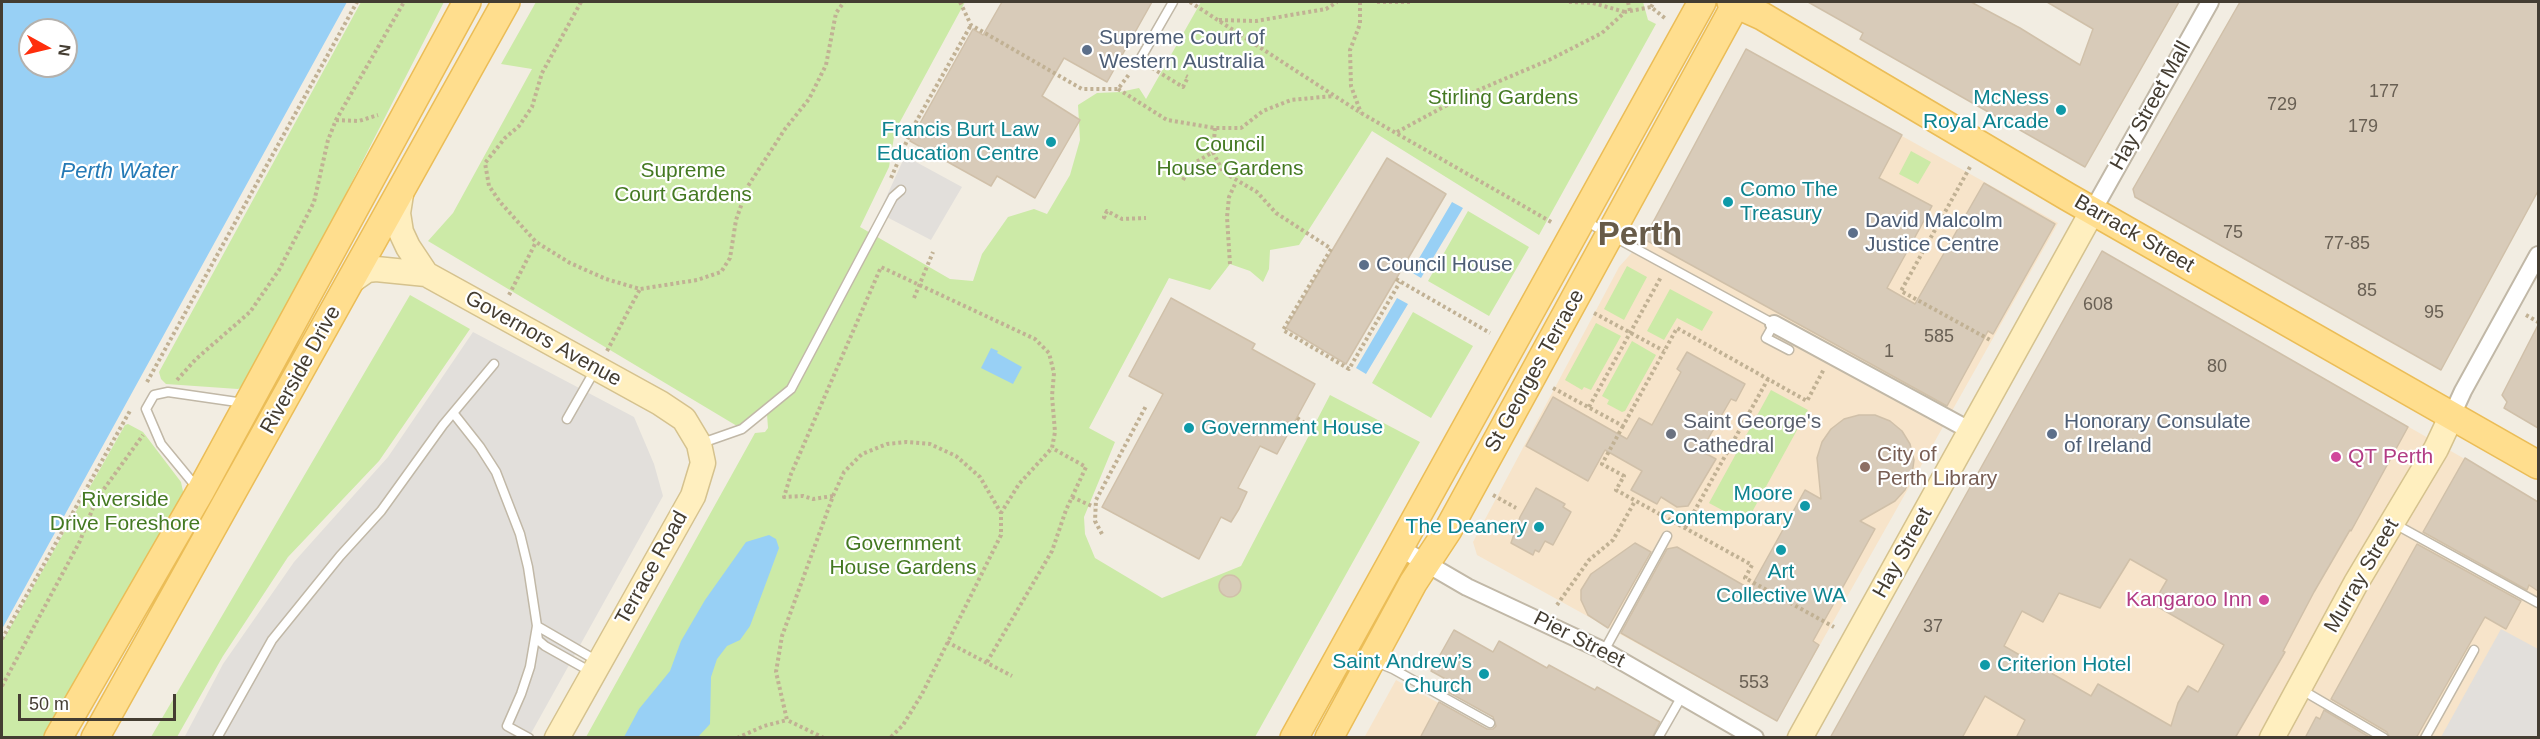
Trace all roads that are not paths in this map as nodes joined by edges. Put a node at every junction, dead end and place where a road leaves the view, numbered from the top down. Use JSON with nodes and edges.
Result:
{"nodes":[{"id":1,"x":467,"y":2,"type":"edge"},
{"id":2,"x":506,"y":2,"type":"edge"},
{"id":3,"x":1173,"y":2,"type":"edge"},
{"id":4,"x":1702,"y":2,"type":"edge"},
{"id":5,"x":1735,"y":2,"type":"edge"},
{"id":6,"x":2210,"y":2,"type":"edge"},
{"id":7,"x":1139,"y":62,"type":"road end"},
{"id":8,"x":402,"y":187,"type":"junction"},
{"id":9,"x":901,"y":190,"type":"dead end"},
{"id":10,"x":2093,"y":210,"type":"junction"},
{"id":11,"x":1581,"y":220,"type":"junction"},
{"id":12,"x":1610,"y":236,"type":"junction"},
{"id":13,"x":2538,"y":255,"type":"edge"},
{"id":14,"x":426,"y":274,"type":"junction"},
{"id":15,"x":350,"y":282,"type":"junction"},
{"id":16,"x":1774,"y":324,"type":"junction"},
{"id":17,"x":1789,"y":350,"type":"dead end"},
{"id":18,"x":494,"y":364,"type":"dead end"},
{"id":19,"x":596,"y":369,"type":"junction"},
{"id":20,"x":248,"y":403,"type":"junction"},
{"id":21,"x":454,"y":414,"type":"junction"},
{"id":22,"x":2452,"y":415,"type":"junction"},
{"id":23,"x":567,"y":419,"type":"dead end"},
{"id":24,"x":1971,"y":431,"type":"junction"},
{"id":25,"x":699,"y":444,"type":"junction"},
{"id":26,"x":2538,"y":465,"type":"edge"},
{"id":27,"x":200,"y":492,"type":"junction"},
{"id":28,"x":2392,"y":523,"type":"junction"},
{"id":29,"x":1667,"y":536,"type":"dead end"},
{"id":30,"x":1400,"y":548,"type":"junction"},
{"id":31,"x":1426,"y":563,"type":"junction"},
{"id":32,"x":2538,"y":603,"type":"edge"},
{"id":33,"x":537,"y":629,"type":"junction"},
{"id":34,"x":2474,"y":650,"type":"dead end"},
{"id":35,"x":1604,"y":651,"type":"junction"},
{"id":36,"x":1370,"y":660,"type":"junction"},
{"id":37,"x":596,"y":668,"type":"junction"},
{"id":38,"x":2298,"y":689,"type":"junction"},
{"id":39,"x":1682,"y":696,"type":"junction"},
{"id":40,"x":1490,"y":723,"type":"dead end"},
{"id":41,"x":57,"y":738,"type":"edge"},
{"id":42,"x":95,"y":738,"type":"edge"},
{"id":43,"x":217,"y":738,"type":"edge"},
{"id":44,"x":529,"y":738,"type":"edge"},
{"id":45,"x":557,"y":738,"type":"edge"},
{"id":46,"x":1294,"y":738,"type":"edge"},
{"id":47,"x":1329,"y":738,"type":"edge"},
{"id":48,"x":1658,"y":738,"type":"edge"},
{"id":49,"x":1755,"y":738,"type":"edge"},
{"id":50,"x":1800,"y":738,"type":"edge"},
{"id":51,"x":2272,"y":738,"type":"edge"},
{"id":52,"x":2384,"y":738,"type":"edge"},
{"id":53,"x":2425,"y":738,"type":"edge"}],
"edges":[{"from":1,"to":20,"type":"main road","name":"Riverside Drive"},
{"from":2,"to":8,"type":"main road","name":"Riverside Drive"},
{"from":3,"to":7,"type":"lane"},
{"from":4,"to":11,"type":"main road","name":"St Georges Terrace"},
{"from":5,"to":10,"type":"main road","name":"Barrack Street"},
{"from":5,"to":12,"type":"main road","name":"St Georges Terrace"},
{"from":6,"to":10,"type":"street","name":"Hay Street Mall"},
{"from":8,"to":14,"type":"street","name":"Governors Avenue"},
{"from":8,"to":15,"type":"main road","name":"Riverside Drive"},
{"from":9,"to":25,"type":"lane"},
{"from":10,"to":22,"type":"main road","name":"Barrack Street"},
{"from":10,"to":24,"type":"street","name":"Hay Street"},
{"from":11,"to":12,"type":"lane"},
{"from":11,"to":30,"type":"main road","name":"St Georges Terrace"},
{"from":12,"to":16,"type":"lane"},
{"from":12,"to":31,"type":"main road","name":"St Georges Terrace"},
{"from":13,"to":22,"type":"street"},
{"from":14,"to":15,"type":"street","name":"Governors Avenue"},
{"from":14,"to":19,"type":"street","name":"Governors Avenue"},
{"from":15,"to":42,"type":"main road","name":"Riverside Drive"},
{"from":16,"to":17,"type":"lane"},
{"from":16,"to":24,"type":"street"},
{"from":18,"to":21,"type":"lane"},
{"from":19,"to":23,"type":"lane"},
{"from":19,"to":25,"type":"street","name":"Governors Avenue"},
{"from":20,"to":27,"type":"main road","name":"Riverside Drive"},
{"from":20,"to":27,"type":"lane"},
{"from":21,"to":33,"type":"lane"},
{"from":21,"to":43,"type":"lane"},
{"from":22,"to":26,"type":"main road","name":"Barrack Street"},
{"from":22,"to":28,"type":"street","name":"Murray Street"},
{"from":24,"to":50,"type":"street","name":"Hay Street"},
{"from":25,"to":37,"type":"street","name":"Terrace Road"},
{"from":27,"to":41,"type":"main road","name":"Riverside Drive"},
{"from":28,"to":32,"type":"lane"},
{"from":28,"to":38,"type":"street","name":"Murray Street"},
{"from":29,"to":35,"type":"lane"},
{"from":30,"to":31,"type":"street","name":"Pier Street"},
{"from":30,"to":46,"type":"main road","name":"St Georges Terrace"},
{"from":31,"to":35,"type":"street","name":"Pier Street"},
{"from":31,"to":36,"type":"main road","name":"St Georges Terrace"},
{"from":33,"to":37,"type":"lane"},
{"from":33,"to":37,"type":"lane"},
{"from":33,"to":44,"type":"lane"},
{"from":34,"to":53,"type":"lane"},
{"from":35,"to":39,"type":"street","name":"Pier Street"},
{"from":36,"to":40,"type":"lane"},
{"from":36,"to":47,"type":"main road","name":"St Georges Terrace"},
{"from":37,"to":45,"type":"street","name":"Terrace Road"},
{"from":38,"to":51,"type":"street","name":"Murray Street"},
{"from":38,"to":52,"type":"lane"},
{"from":39,"to":48,"type":"lane"},
{"from":39,"to":49,"type":"street","name":"Pier Street"}]}
